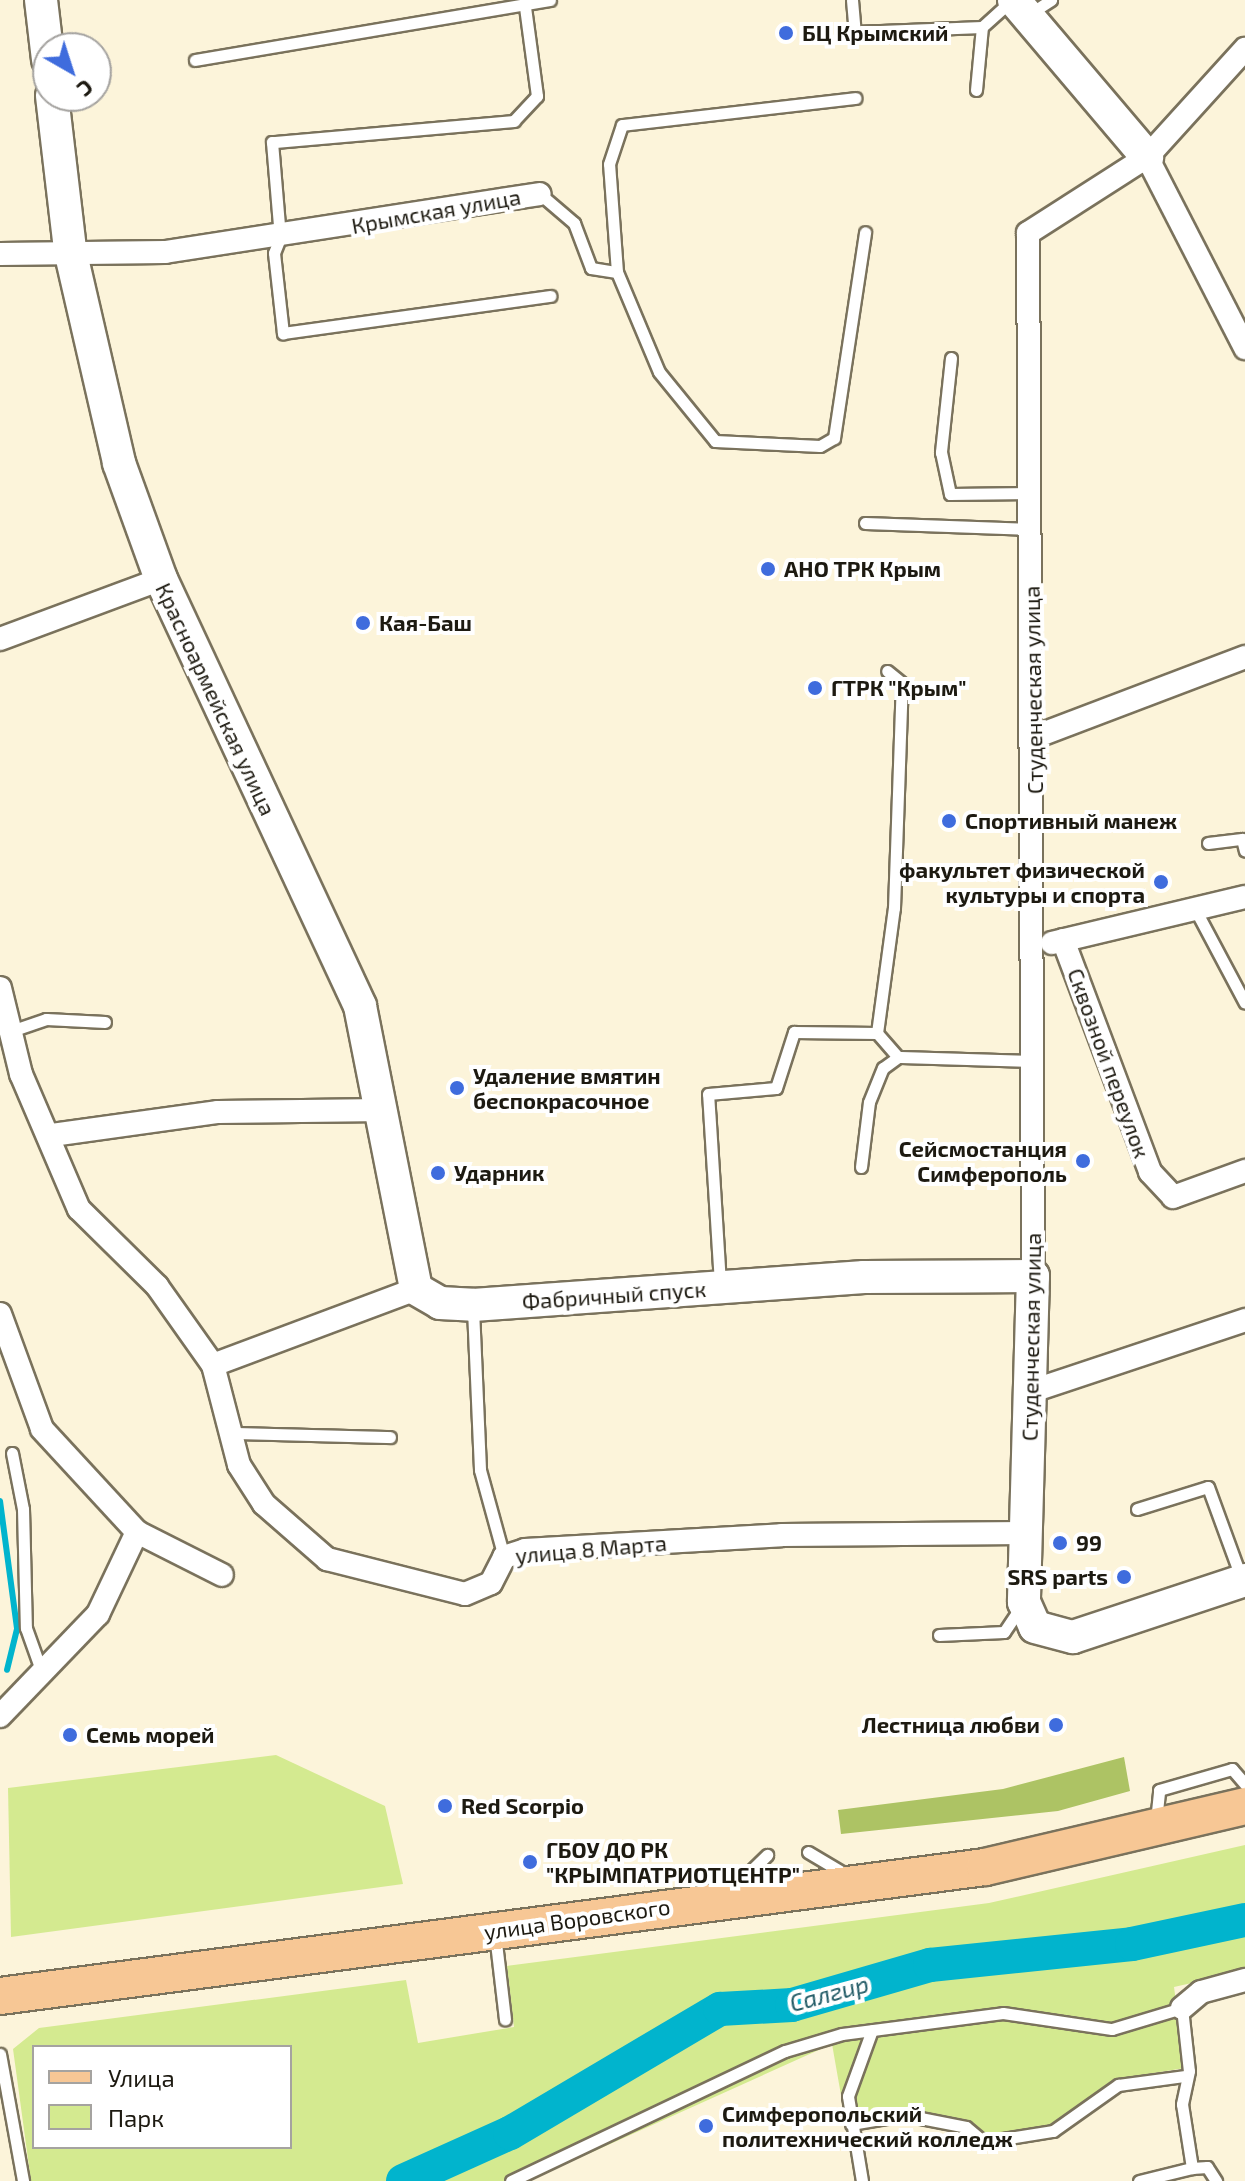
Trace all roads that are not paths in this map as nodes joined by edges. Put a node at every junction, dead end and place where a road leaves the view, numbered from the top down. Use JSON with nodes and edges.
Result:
{"nodes":[{"id":1,"x":41,"y":0,"type":"edge"},
{"id":2,"x":550,"y":0,"type":"edge"},
{"id":3,"x":852,"y":0,"type":"edge"},
{"id":4,"x":1026,"y":4,"type":"edge"},
{"id":5,"x":525,"y":7,"type":"junction"},
{"id":6,"x":982,"y":27,"type":"junction"},
{"id":7,"x":45,"y":32,"type":"edge"},
{"id":8,"x":1245,"y":49,"type":"edge"},
{"id":9,"x":195,"y":60,"type":"dead end"},
{"id":10,"x":976,"y":90,"type":"dead end"},
{"id":11,"x":855,"y":98,"type":"dead end"},
{"id":12,"x":54,"y":112,"type":"edge"},
{"id":13,"x":1147,"y":157,"type":"junction"},
{"id":14,"x":540,"y":194,"type":"joint"},
{"id":15,"x":865,"y":232,"type":"dead end"},
{"id":16,"x":280,"y":238,"type":"junction"},
{"id":17,"x":70,"y":250,"type":"junction"},
{"id":18,"x":0,"y":254,"type":"edge"},
{"id":19,"x":617,"y":272,"type":"junction"},
{"id":20,"x":550,"y":296,"type":"dead end"},
{"id":21,"x":1245,"y":348,"type":"edge"},
{"id":22,"x":951,"y":358,"type":"dead end"},
{"id":23,"x":1031,"y":493,"type":"junction"},
{"id":24,"x":865,"y":523,"type":"dead end"},
{"id":25,"x":1032,"y":529,"type":"junction"},
{"id":26,"x":161,"y":579,"type":"junction"},
{"id":27,"x":0,"y":639,"type":"edge"},
{"id":28,"x":1245,"y":657,"type":"edge"},
{"id":29,"x":887,"y":671,"type":"dead end"},
{"id":30,"x":1032,"y":738,"type":"junction"},
{"id":31,"x":1208,"y":843,"type":"dead end"},
{"id":32,"x":1245,"y":851,"type":"edge"},
{"id":33,"x":1245,"y":897,"type":"edge"},
{"id":34,"x":1195,"y":909,"type":"junction"},
{"id":35,"x":1063,"y":940,"type":"junction"},
{"id":36,"x":1037,"y":947,"type":"junction"},
{"id":37,"x":0,"y":988,"type":"edge"},
{"id":38,"x":1245,"y":1003,"type":"edge"},
{"id":39,"x":105,"y":1022,"type":"dead end"},
{"id":40,"x":14,"y":1030,"type":"junction"},
{"id":41,"x":877,"y":1033,"type":"junction"},
{"id":42,"x":898,"y":1057,"type":"junction"},
{"id":43,"x":1035,"y":1061,"type":"junction"},
{"id":44,"x":385,"y":1110,"type":"junction"},
{"id":45,"x":52,"y":1135,"type":"junction"},
{"id":46,"x":861,"y":1167,"type":"dead end"},
{"id":47,"x":1245,"y":1171,"type":"edge"},
{"id":48,"x":1033,"y":1276,"type":"junction"},
{"id":49,"x":720,"y":1287,"type":"junction"},
{"id":50,"x":416,"y":1289,"type":"junction"},
{"id":51,"x":473,"y":1305,"type":"junction"},
{"id":52,"x":0,"y":1314,"type":"edge"},
{"id":53,"x":1245,"y":1320,"type":"edge"},
{"id":54,"x":213,"y":1365,"type":"junction"},
{"id":55,"x":1032,"y":1391,"type":"junction"},
{"id":56,"x":232,"y":1433,"type":"junction"},
{"id":57,"x":390,"y":1437,"type":"dead end"},
{"id":58,"x":12,"y":1453,"type":"dead end"},
{"id":59,"x":1137,"y":1509,"type":"dead end"},
{"id":60,"x":137,"y":1532,"type":"junction"},
{"id":61,"x":1027,"y":1533,"type":"junction"},
{"id":62,"x":504,"y":1557,"type":"junction"},
{"id":63,"x":222,"y":1575,"type":"dead end"},
{"id":64,"x":1244,"y":1581,"type":"edge"},
{"id":65,"x":1024,"y":1602,"type":"junction"},
{"id":66,"x":939,"y":1635,"type":"dead end"},
{"id":67,"x":40,"y":1667,"type":"junction"},
{"id":68,"x":0,"y":1716,"type":"edge"},
{"id":69,"x":1245,"y":1784,"type":"edge"},
{"id":70,"x":1245,"y":1806,"type":"edge"},
{"id":71,"x":1155,"y":1829,"type":"junction"},
{"id":72,"x":808,"y":1852,"type":"dead end"},
{"id":73,"x":767,"y":1855,"type":"dead end"},
{"id":74,"x":857,"y":1883,"type":"junction"},
{"id":75,"x":721,"y":1899,"type":"junction"},
{"id":76,"x":494,"y":1930,"type":"junction"},
{"id":77,"x":1245,"y":1980,"type":"edge"},
{"id":78,"x":0,"y":1996,"type":"edge"},
{"id":79,"x":1182,"y":2008,"type":"junction"},
{"id":80,"x":505,"y":2019,"type":"dead end"},
{"id":81,"x":872,"y":2030,"type":"junction"},
{"id":82,"x":0,"y":2054,"type":"edge"},
{"id":83,"x":1185,"y":2076,"type":"junction"},
{"id":84,"x":851,"y":2124,"type":"junction"},
{"id":85,"x":1192,"y":2168,"type":"junction"},
{"id":86,"x":23,"y":2181,"type":"edge"},
{"id":87,"x":511,"y":2181,"type":"edge"},
{"id":88,"x":862,"y":2181,"type":"edge"},
{"id":89,"x":1139,"y":2181,"type":"edge"},
{"id":90,"x":1216,"y":2181,"type":"edge"}],
"edges":[{"from":1,"to":7,"type":"main road"},
{"from":2,"to":5,"type":"lane"},
{"from":3,"to":6,"type":"lane"},
{"from":4,"to":6,"type":"lane"},
{"from":4,"to":13,"type":"main road"},
{"from":5,"to":9,"type":"lane"},
{"from":5,"to":16,"type":"lane"},
{"from":6,"to":10,"type":"lane"},
{"from":8,"to":13,"type":"street"},
{"from":11,"to":19,"type":"lane"},
{"from":12,"to":17,"type":"main road","name":"Красноармейская улица"},
{"from":13,"to":21,"type":"street"},
{"from":13,"to":23,"type":"street","name":"Студенческая улица"},
{"from":14,"to":16,"type":"street","name":"Крымская улица"},
{"from":14,"to":19,"type":"lane","name":"Крымская улица"},
{"from":15,"to":19,"type":"lane"},
{"from":16,"to":17,"type":"street","name":"Крымская улица"},
{"from":16,"to":20,"type":"lane"},
{"from":17,"to":18,"type":"street","name":"Крымская улица"},
{"from":17,"to":26,"type":"main road","name":"Красноармейская улица"},
{"from":22,"to":23,"type":"lane"},
{"from":23,"to":25,"type":"street","name":"Студенческая улица"},
{"from":24,"to":25,"type":"lane"},
{"from":25,"to":30,"type":"street","name":"Студенческая улица"},
{"from":26,"to":27,"type":"street"},
{"from":26,"to":44,"type":"main road","name":"Красноармейская улица"},
{"from":28,"to":30,"type":"street"},
{"from":29,"to":41,"type":"lane"},
{"from":30,"to":36,"type":"street","name":"Студенческая улица"},
{"from":31,"to":32,"type":"lane"},
{"from":33,"to":34,"type":"street"},
{"from":34,"to":35,"type":"street"},
{"from":34,"to":38,"type":"lane"},
{"from":35,"to":36,"type":"street"},
{"from":35,"to":47,"type":"street","name":"Сквозной переулок"},
{"from":36,"to":43,"type":"street","name":"Студенческая улица"},
{"from":37,"to":40,"type":"street","name":"улица 8 Марта"},
{"from":39,"to":40,"type":"lane"},
{"from":40,"to":45,"type":"street","name":"улица 8 Марта"},
{"from":41,"to":42,"type":"lane"},
{"from":41,"to":49,"type":"lane"},
{"from":42,"to":43,"type":"lane"},
{"from":42,"to":46,"type":"lane"},
{"from":43,"to":48,"type":"street","name":"Студенческая улица"},
{"from":44,"to":45,"type":"street"},
{"from":44,"to":50,"type":"main road","name":"Красноармейская улица"},
{"from":45,"to":54,"type":"street","name":"улица 8 Марта"},
{"from":48,"to":49,"type":"main road","name":"Фабричный спуск"},
{"from":48,"to":55,"type":"main road","name":"Студенческая улица"},
{"from":49,"to":51,"type":"main road","name":"Фабричный спуск"},
{"from":50,"to":51,"type":"main road","name":"Фабричный спуск"},
{"from":50,"to":54,"type":"street"},
{"from":51,"to":62,"type":"lane"},
{"from":52,"to":60,"type":"street"},
{"from":53,"to":55,"type":"street"},
{"from":54,"to":56,"type":"street","name":"улица 8 Марта"},
{"from":55,"to":61,"type":"main road","name":"Студенческая улица"},
{"from":56,"to":57,"type":"lane"},
{"from":56,"to":62,"type":"street","name":"улица 8 Марта"},
{"from":58,"to":67,"type":"lane"},
{"from":59,"to":64,"type":"lane"},
{"from":60,"to":63,"type":"street"},
{"from":60,"to":67,"type":"street"},
{"from":61,"to":62,"type":"street","name":"улица 8 Марта"},
{"from":61,"to":65,"type":"main road","name":"Студенческая улица"},
{"from":64,"to":65,"type":"main road"},
{"from":65,"to":66,"type":"lane"},
{"from":67,"to":68,"type":"street"},
{"from":69,"to":71,"type":"lane"},
{"from":70,"to":71,"type":"main road","name":"улица Воровского"},
{"from":71,"to":74,"type":"main road","name":"улица Воровского"},
{"from":72,"to":74,"type":"lane"},
{"from":73,"to":75,"type":"lane"},
{"from":74,"to":75,"type":"main road","name":"улица Воровского"},
{"from":75,"to":76,"type":"main road","name":"улица Воровского"},
{"from":76,"to":78,"type":"main road","name":"улица Воровского"},
{"from":76,"to":80,"type":"lane"},
{"from":77,"to":79,"type":"street"},
{"from":79,"to":81,"type":"lane"},
{"from":79,"to":83,"type":"lane"},
{"from":81,"to":84,"type":"lane"},
{"from":81,"to":87,"type":"lane"},
{"from":82,"to":86,"type":"lane"},
{"from":83,"to":84,"type":"lane"},
{"from":83,"to":85,"type":"lane"},
{"from":84,"to":88,"type":"lane"},
{"from":85,"to":89,"type":"lane"},
{"from":85,"to":90,"type":"lane"}]}
